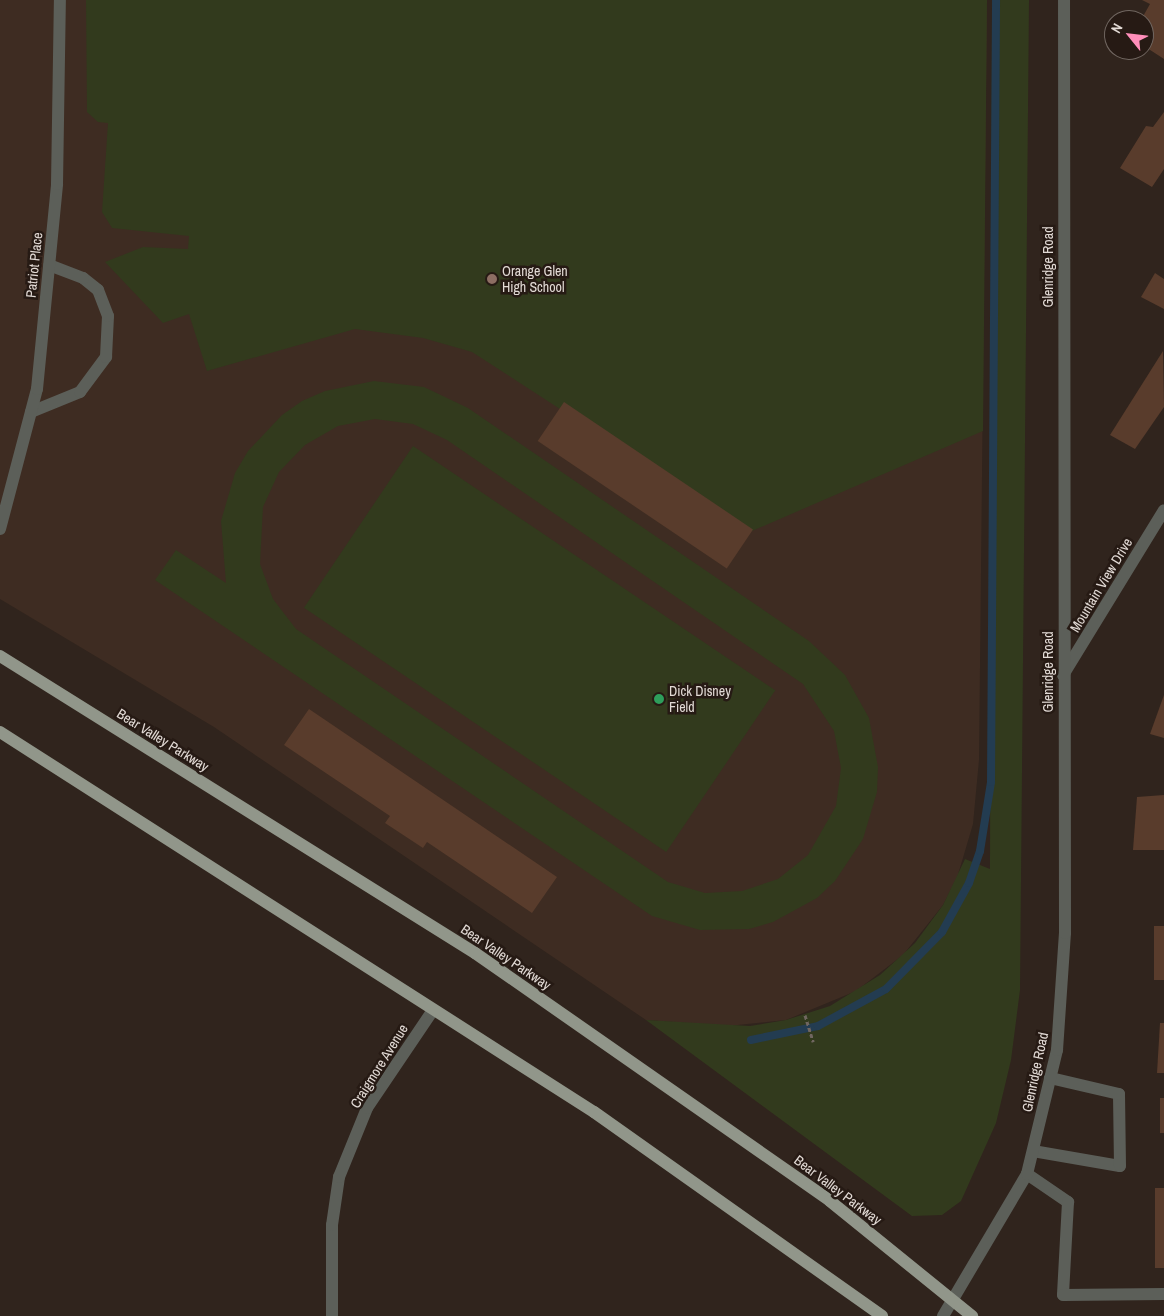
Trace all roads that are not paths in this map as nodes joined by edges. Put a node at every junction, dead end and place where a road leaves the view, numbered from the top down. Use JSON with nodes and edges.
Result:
{"nodes":[{"id":1,"x":60,"y":0,"type":"edge"},
{"id":2,"x":1064,"y":0,"type":"edge"},
{"id":3,"x":49,"y":265,"type":"junction"},
{"id":4,"x":31,"y":412,"type":"junction"},
{"id":5,"x":1164,"y":510,"type":"edge"},
{"id":6,"x":0,"y":529,"type":"edge"},
{"id":7,"x":0,"y":656,"type":"edge"},
{"id":8,"x":1063,"y":675,"type":"junction"},
{"id":9,"x":0,"y":732,"type":"edge"},
{"id":10,"x":433,"y":1010,"type":"junction"},
{"id":11,"x":1050,"y":1078,"type":"junction"},
{"id":12,"x":1033,"y":1151,"type":"junction"},
{"id":13,"x":1027,"y":1174,"type":"junction"},
{"id":14,"x":1164,"y":1294,"type":"edge"},
{"id":15,"x":955,"y":1300,"type":"junction"},
{"id":16,"x":332,"y":1316,"type":"edge"},
{"id":17,"x":882,"y":1316,"type":"edge"},
{"id":18,"x":943,"y":1316,"type":"edge"},
{"id":19,"x":972,"y":1316,"type":"edge"}],
"edges":[{"from":1,"to":3,"type":"street","name":"Patriot Place"},
{"from":2,"to":8,"type":"street","name":"Glenridge Road"},
{"from":3,"to":4,"type":"street","name":"Patriot Place"},
{"from":3,"to":4,"type":"street"},
{"from":4,"to":6,"type":"street","name":"Patriot Place"},
{"from":5,"to":8,"type":"street","name":"Mountain View Drive"},
{"from":7,"to":15,"type":"main road","name":"Bear Valley Parkway"},
{"from":8,"to":11,"type":"street","name":"Glenridge Road"},
{"from":9,"to":10,"type":"main road"},
{"from":10,"to":16,"type":"street","name":"Craigmore Avenue"},
{"from":10,"to":17,"type":"main road"},
{"from":11,"to":12,"type":"street","name":"Glenridge Road"},
{"from":11,"to":12,"type":"street"},
{"from":12,"to":13,"type":"street","name":"Glenridge Road"},
{"from":13,"to":14,"type":"street"},
{"from":13,"to":15,"type":"street","name":"Glenridge Road"},
{"from":15,"to":18,"type":"street","name":"Glenridge Road"},
{"from":15,"to":19,"type":"main road","name":"Bear Valley Parkway"}]}
